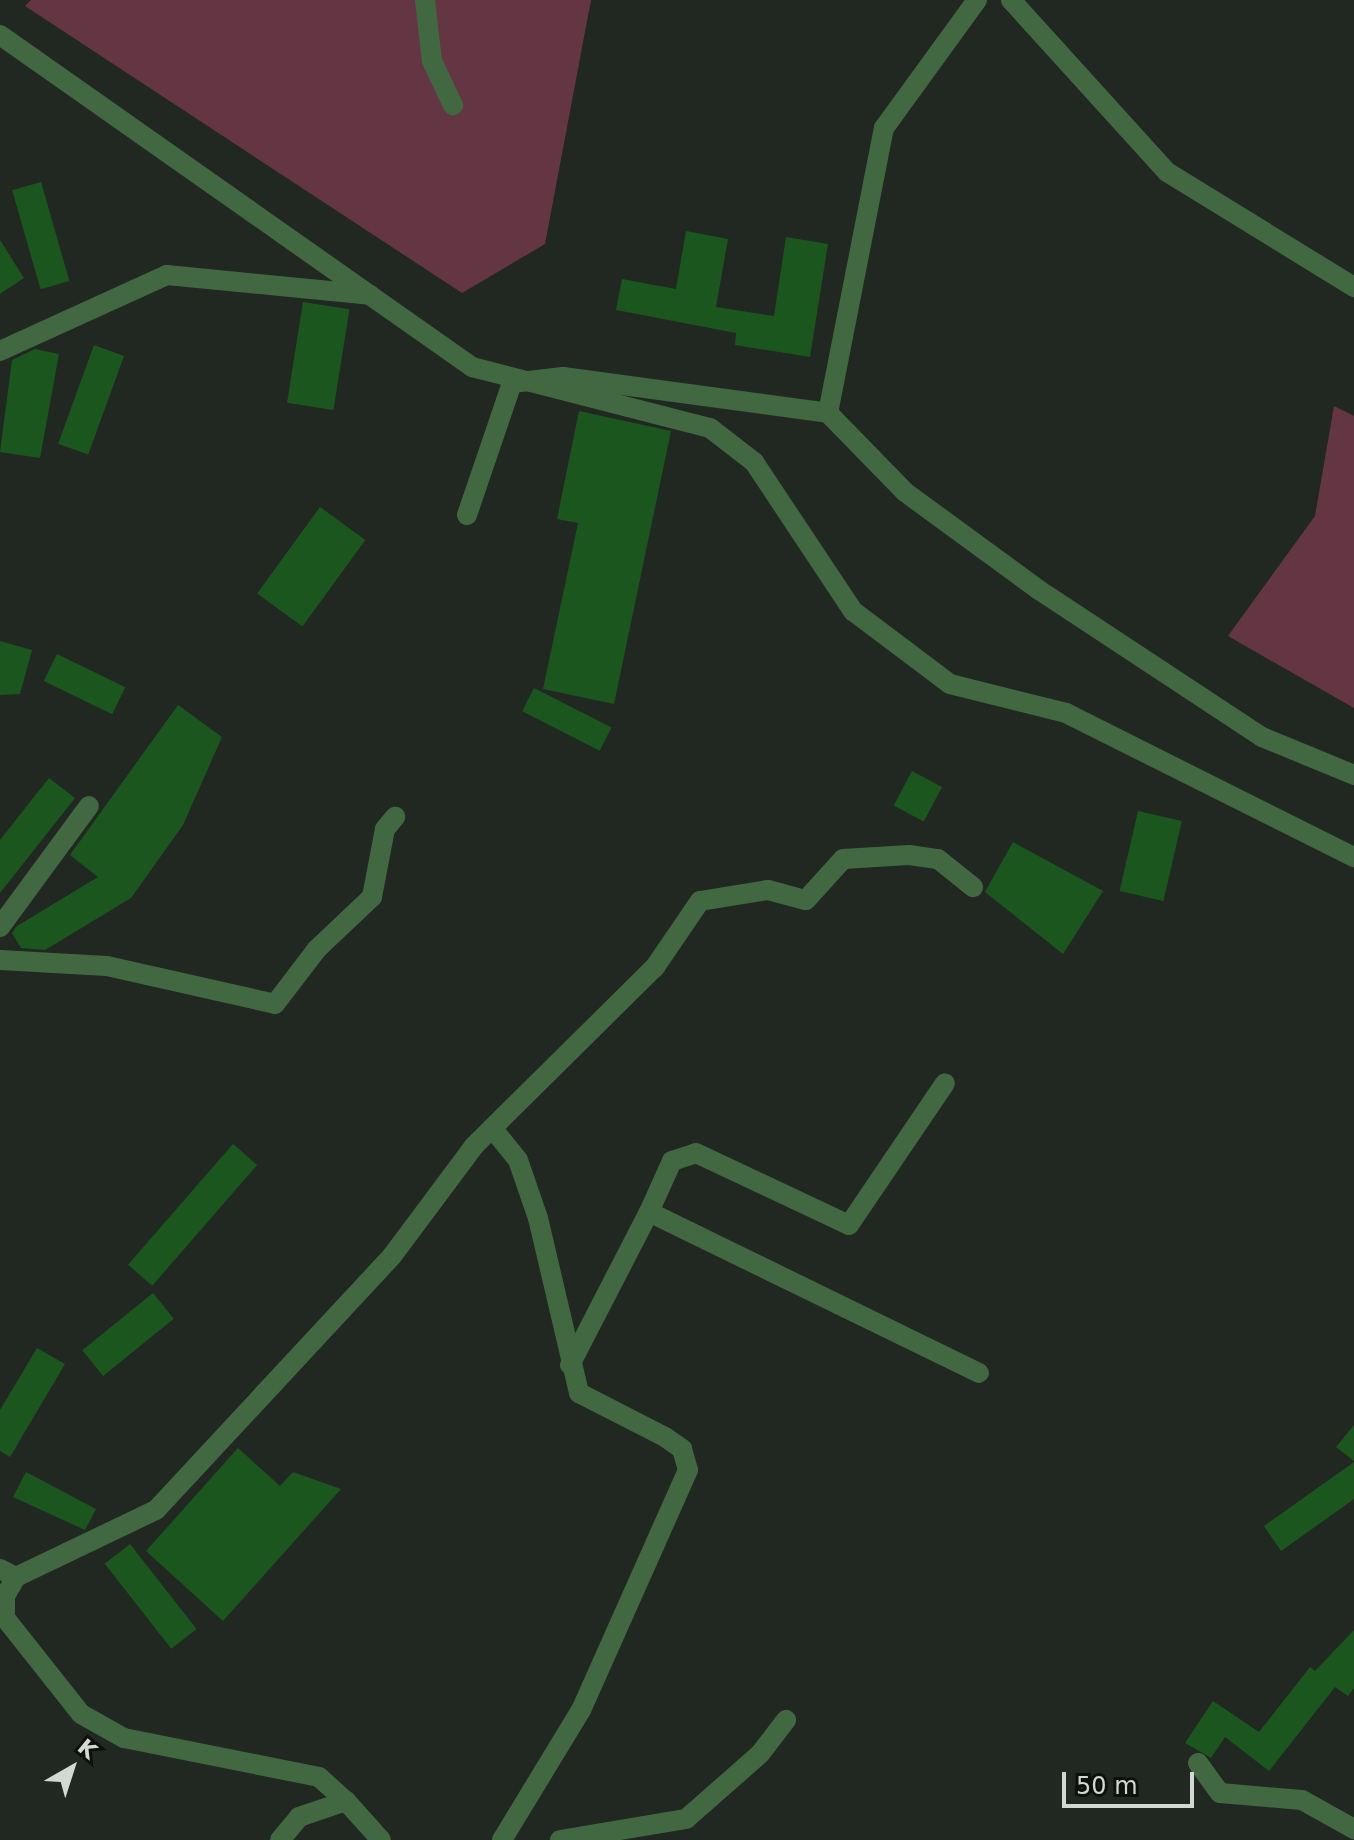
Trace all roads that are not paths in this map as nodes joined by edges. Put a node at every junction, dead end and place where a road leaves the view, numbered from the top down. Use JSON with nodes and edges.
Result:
{"nodes":[{"id":1,"x":425,"y":0,"type":"edge"},
{"id":2,"x":977,"y":0,"type":"edge"},
{"id":3,"x":1011,"y":0,"type":"edge"},
{"id":4,"x":0,"y":35,"type":"edge"},
{"id":5,"x":453,"y":105,"type":"dead end"},
{"id":6,"x":1354,"y":287,"type":"edge"},
{"id":7,"x":374,"y":295,"type":"junction"},
{"id":8,"x":0,"y":351,"type":"edge"},
{"id":9,"x":512,"y":383,"type":"junction"},
{"id":10,"x":828,"y":413,"type":"junction"},
{"id":11,"x":467,"y":515,"type":"dead end"},
{"id":12,"x":1354,"y":775,"type":"edge"},
{"id":13,"x":89,"y":806,"type":"dead end"},
{"id":14,"x":395,"y":817,"type":"dead end"},
{"id":15,"x":1354,"y":857,"type":"edge"},
{"id":16,"x":973,"y":887,"type":"dead end"},
{"id":17,"x":0,"y":927,"type":"edge"},
{"id":18,"x":0,"y":960,"type":"edge"},
{"id":19,"x":945,"y":1083,"type":"dead end"},
{"id":20,"x":492,"y":1128,"type":"junction"},
{"id":21,"x":649,"y":1212,"type":"junction"},
{"id":22,"x":570,"y":1365,"type":"junction"},
{"id":23,"x":979,"y":1373,"type":"dead end"},
{"id":24,"x":8,"y":1573,"type":"edge"},
{"id":25,"x":786,"y":1720,"type":"dead end"},
{"id":26,"x":1198,"y":1763,"type":"dead end"},
{"id":27,"x":346,"y":1801,"type":"junction"},
{"id":28,"x":1354,"y":1829,"type":"edge"},
{"id":29,"x":280,"y":1840,"type":"edge"},
{"id":30,"x":381,"y":1840,"type":"edge"},
{"id":31,"x":502,"y":1840,"type":"edge"},
{"id":32,"x":560,"y":1840,"type":"edge"}],
"edges":[{"from":1,"to":5,"type":"street"},
{"from":2,"to":10,"type":"street"},
{"from":3,"to":6,"type":"street"},
{"from":4,"to":7,"type":"street"},
{"from":7,"to":8,"type":"street"},
{"from":7,"to":9,"type":"street"},
{"from":9,"to":10,"type":"street"},
{"from":9,"to":11,"type":"street"},
{"from":9,"to":15,"type":"street"},
{"from":10,"to":12,"type":"street"},
{"from":13,"to":17,"type":"street"},
{"from":14,"to":18,"type":"street"},
{"from":16,"to":20,"type":"street"},
{"from":19,"to":21,"type":"street"},
{"from":20,"to":22,"type":"street"},
{"from":20,"to":24,"type":"street"},
{"from":21,"to":22,"type":"street"},
{"from":21,"to":23,"type":"street"},
{"from":22,"to":31,"type":"street"},
{"from":24,"to":27,"type":"street"},
{"from":25,"to":32,"type":"street"},
{"from":26,"to":28,"type":"street"},
{"from":27,"to":29,"type":"street"},
{"from":27,"to":30,"type":"street"}]}
